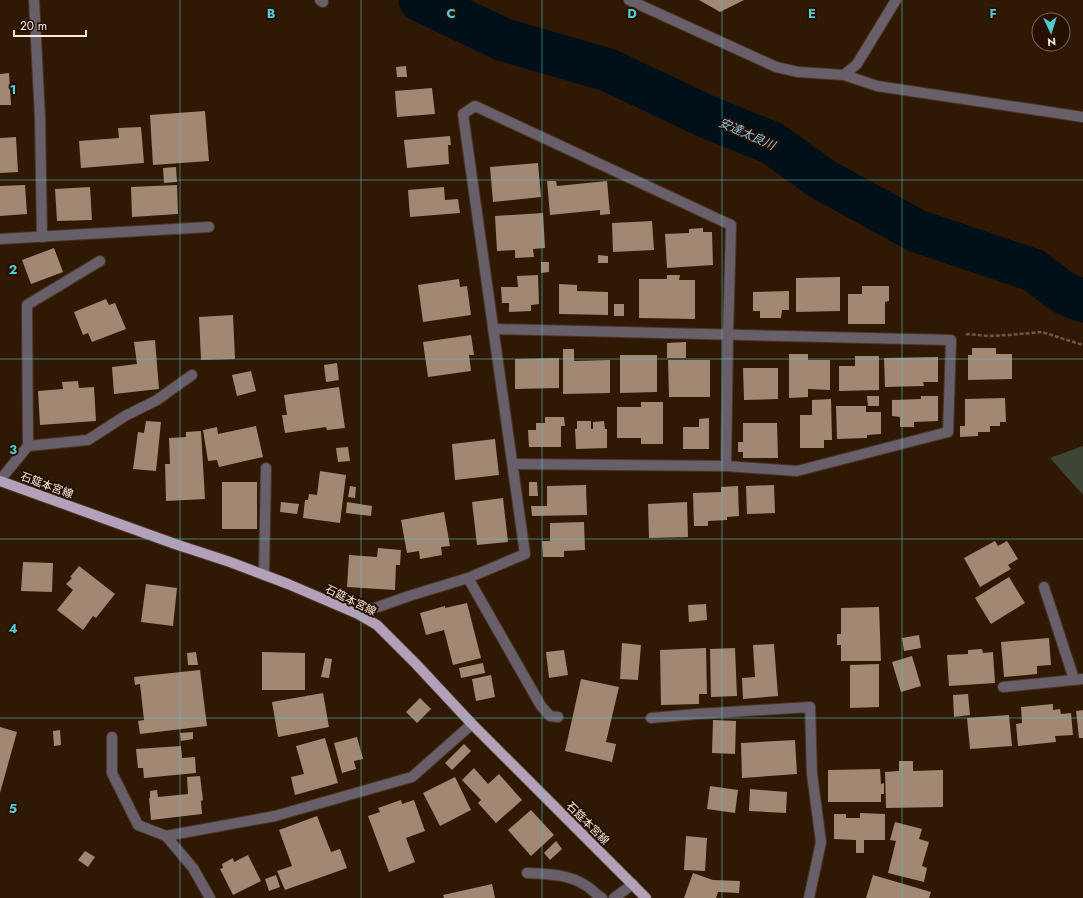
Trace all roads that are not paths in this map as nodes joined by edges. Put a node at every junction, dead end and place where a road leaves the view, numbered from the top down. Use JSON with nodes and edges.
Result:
{"nodes":[{"id":1,"x":34,"y":0,"type":"edge"},
{"id":2,"x":629,"y":0,"type":"edge"},
{"id":3,"x":896,"y":0,"type":"edge"},
{"id":4,"x":844,"y":75,"type":"junction"},
{"id":5,"x":1083,"y":117,"type":"edge"},
{"id":6,"x":209,"y":227,"type":"dead end"},
{"id":7,"x":42,"y":237,"type":"junction"},
{"id":8,"x":0,"y":239,"type":"edge"},
{"id":9,"x":100,"y":261,"type":"dead end"},
{"id":10,"x":493,"y":329,"type":"junction"},
{"id":11,"x":728,"y":335,"type":"junction"},
{"id":12,"x":192,"y":375,"type":"dead end"},
{"id":13,"x":28,"y":446,"type":"junction"},
{"id":14,"x":513,"y":464,"type":"junction"},
{"id":15,"x":726,"y":466,"type":"junction"},
{"id":16,"x":266,"y":468,"type":"dead end"},
{"id":17,"x":0,"y":480,"type":"edge"},
{"id":18,"x":264,"y":575,"type":"junction"},
{"id":19,"x":468,"y":578,"type":"junction"},
{"id":20,"x":1044,"y":587,"type":"dead end"},
{"id":21,"x":358,"y":614,"type":"junction"},
{"id":22,"x":1079,"y":679,"type":"edge"},
{"id":23,"x":1003,"y":687,"type":"dead end"},
{"id":24,"x":558,"y":717,"type":"dead end"},
{"id":25,"x":651,"y":718,"type":"dead end"},
{"id":26,"x":472,"y":724,"type":"junction"},
{"id":27,"x":112,"y":738,"type":"dead end"},
{"id":28,"x":166,"y":836,"type":"junction"},
{"id":29,"x":527,"y":873,"type":"dead end"},
{"id":30,"x":633,"y":884,"type":"junction"},
{"id":31,"x":210,"y":898,"type":"edge"},
{"id":32,"x":602,"y":898,"type":"edge"},
{"id":33,"x":614,"y":898,"type":"edge"},
{"id":34,"x":646,"y":898,"type":"edge"},
{"id":35,"x":809,"y":898,"type":"edge"}],
"edges":[{"from":1,"to":7,"type":"street"},
{"from":2,"to":4,"type":"street"},
{"from":3,"to":4,"type":"street"},
{"from":4,"to":5,"type":"street"},
{"from":6,"to":7,"type":"street"},
{"from":7,"to":8,"type":"street"},
{"from":9,"to":13,"type":"street"},
{"from":10,"to":11,"type":"street"},
{"from":10,"to":11,"type":"street"},
{"from":10,"to":14,"type":"street"},
{"from":11,"to":15,"type":"street"},
{"from":11,"to":15,"type":"street"},
{"from":12,"to":13,"type":"street"},
{"from":13,"to":17,"type":"street"},
{"from":14,"to":15,"type":"street"},
{"from":14,"to":19,"type":"street"},
{"from":16,"to":18,"type":"street"},
{"from":17,"to":18,"type":"main road","name":"石筵本宮線"},
{"from":18,"to":21,"type":"main road","name":"石筵本宮線"},
{"from":19,"to":21,"type":"street"},
{"from":19,"to":24,"type":"street"},
{"from":20,"to":22,"type":"street"},
{"from":21,"to":26,"type":"main road","name":"石筵本宮線"},
{"from":22,"to":23,"type":"street"},
{"from":25,"to":35,"type":"street"},
{"from":26,"to":28,"type":"street"},
{"from":26,"to":30,"type":"main road","name":"石筵本宮線"},
{"from":27,"to":28,"type":"street"},
{"from":28,"to":31,"type":"street"},
{"from":29,"to":32,"type":"street"},
{"from":30,"to":33,"type":"street"},
{"from":30,"to":34,"type":"main road","name":"石筵本宮線"}]}
